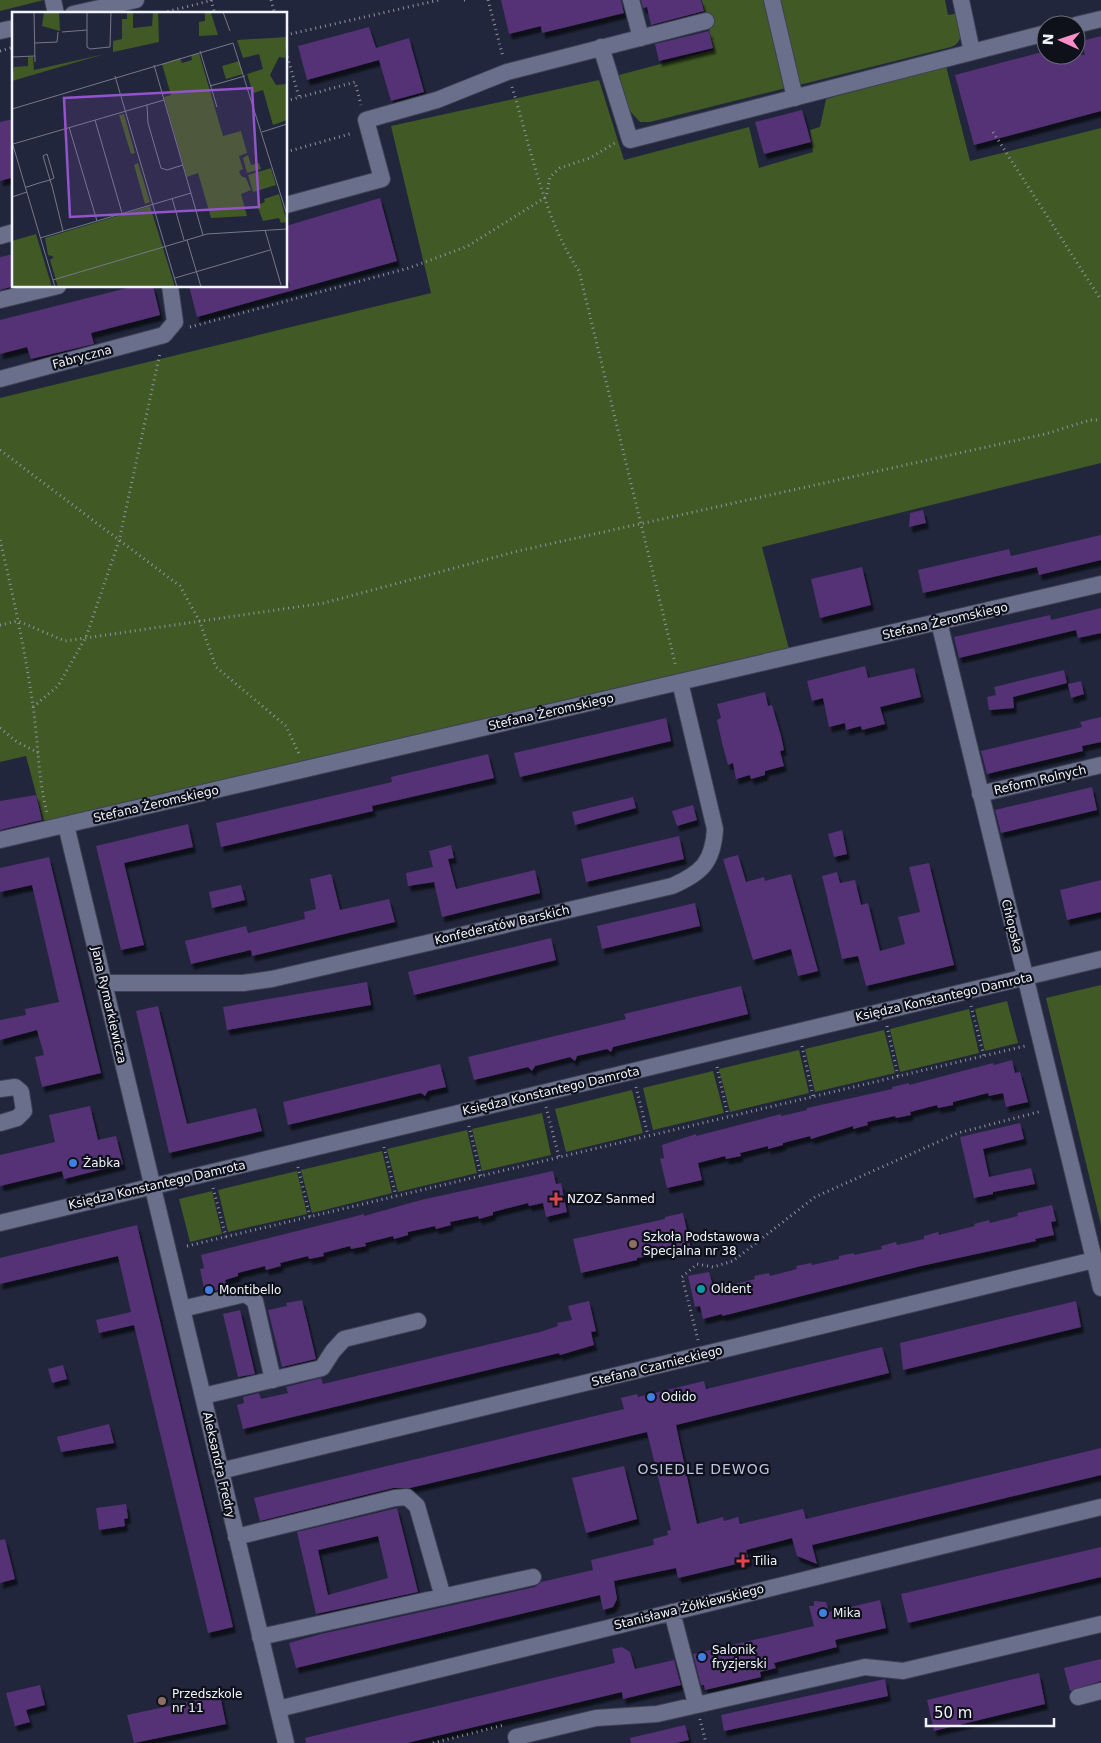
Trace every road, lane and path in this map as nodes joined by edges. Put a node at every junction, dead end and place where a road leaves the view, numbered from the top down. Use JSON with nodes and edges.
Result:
{"nodes":[{"id":1,"x":136,"y":0,"type":"edge"},
{"id":2,"x":212,"y":0,"type":"edge"},
{"id":3,"x":439,"y":0,"type":"edge"},
{"id":4,"x":488,"y":0,"type":"edge"},
{"id":5,"x":631,"y":0,"type":"edge"},
{"id":6,"x":772,"y":0,"type":"edge"},
{"id":7,"x":960,"y":0,"type":"edge"},
{"id":8,"x":120,"y":9,"type":"edge"},
{"id":9,"x":92,"y":12,"type":"edge"},
{"id":10,"x":166,"y":12,"type":"edge"},
{"id":11,"x":1101,"y":19,"type":"edge"},
{"id":12,"x":706,"y":21,"type":"dead end"},
{"id":13,"x":1086,"y":23,"type":"edge"},
{"id":14,"x":288,"y":34,"type":"edge"},
{"id":15,"x":1036,"y":36,"type":"edge"},
{"id":16,"x":641,"y":38,"type":"junction"},
{"id":17,"x":601,"y":47,"type":"junction"},
{"id":18,"x":972,"y":52,"type":"junction"},
{"id":19,"x":288,"y":59,"type":"edge"},
{"id":20,"x":507,"y":72,"type":"junction"},
{"id":21,"x":299,"y":98,"type":"junction"},
{"id":22,"x":795,"y":98,"type":"junction"},
{"id":23,"x":288,"y":101,"type":"edge"},
{"id":24,"x":367,"y":124,"type":"junction"},
{"id":25,"x":994,"y":132,"type":"dead end"},
{"id":26,"x":630,"y":140,"type":"junction"},
{"id":27,"x":288,"y":151,"type":"edge"},
{"id":28,"x":546,"y":198,"type":"junction"},
{"id":29,"x":288,"y":203,"type":"edge"},
{"id":30,"x":50,"y":288,"type":"edge"},
{"id":31,"x":170,"y":288,"type":"edge"},
{"id":32,"x":0,"y":300,"type":"edge"},
{"id":33,"x":1101,"y":300,"type":"edge"},
{"id":34,"x":164,"y":334,"type":"junction"},
{"id":35,"x":0,"y":379,"type":"edge"},
{"id":36,"x":1101,"y":420,"type":"edge"},
{"id":37,"x":0,"y":450,"type":"edge"},
{"id":38,"x":641,"y":524,"type":"junction"},
{"id":39,"x":0,"y":540,"type":"edge"},
{"id":40,"x":119,"y":541,"type":"junction"},
{"id":41,"x":1101,"y":584,"type":"edge"},
{"id":42,"x":198,"y":620,"type":"junction"},
{"id":43,"x":18,"y":621,"type":"junction"},
{"id":44,"x":939,"y":622,"type":"junction"},
{"id":45,"x":0,"y":625,"type":"edge"},
{"id":46,"x":86,"y":637,"type":"junction"},
{"id":47,"x":680,"y":682,"type":"junction"},
{"id":48,"x":33,"y":707,"type":"junction"},
{"id":49,"x":0,"y":728,"type":"edge"},
{"id":50,"x":39,"y":752,"type":"junction"},
{"id":51,"x":1101,"y":765,"type":"edge"},
{"id":52,"x":307,"y":769,"type":"junction"},
{"id":53,"x":980,"y":794,"type":"junction"},
{"id":54,"x":58,"y":826,"type":"junction"},
{"id":55,"x":0,"y":840,"type":"edge"},
{"id":56,"x":1101,"y":959,"type":"edge"},
{"id":57,"x":1025,"y":977,"type":"junction"},
{"id":58,"x":104,"y":983,"type":"junction"},
{"id":59,"x":971,"y":1006,"type":"dead end"},
{"id":60,"x":887,"y":1026,"type":"dead end"},
{"id":61,"x":1023,"y":1036,"type":"dead end"},
{"id":62,"x":802,"y":1046,"type":"dead end"},
{"id":63,"x":984,"y":1056,"type":"junction"},
{"id":64,"x":716,"y":1067,"type":"dead end"},
{"id":65,"x":898,"y":1076,"type":"junction"},
{"id":66,"x":636,"y":1087,"type":"dead end"},
{"id":67,"x":0,"y":1089,"type":"edge"},
{"id":68,"x":538,"y":1094,"type":"junction"},
{"id":69,"x":813,"y":1096,"type":"junction"},
{"id":70,"x":1057,"y":1107,"type":"junction"},
{"id":71,"x":728,"y":1116,"type":"junction"},
{"id":72,"x":0,"y":1123,"type":"edge"},
{"id":73,"x":469,"y":1126,"type":"dead end"},
{"id":74,"x":648,"y":1135,"type":"junction"},
{"id":75,"x":384,"y":1147,"type":"dead end"},
{"id":76,"x":559,"y":1157,"type":"junction"},
{"id":77,"x":298,"y":1167,"type":"dead end"},
{"id":78,"x":481,"y":1176,"type":"junction"},
{"id":79,"x":153,"y":1186,"type":"junction"},
{"id":80,"x":213,"y":1188,"type":"dead end"},
{"id":81,"x":396,"y":1196,"type":"junction"},
{"id":82,"x":310,"y":1217,"type":"junction"},
{"id":83,"x":0,"y":1223,"type":"edge"},
{"id":84,"x":226,"y":1237,"type":"junction"},
{"id":85,"x":187,"y":1246,"type":"dead end"},
{"id":86,"x":1094,"y":1260,"type":"junction"},
{"id":87,"x":1101,"y":1288,"type":"edge"},
{"id":88,"x":182,"y":1309,"type":"junction"},
{"id":89,"x":418,"y":1321,"type":"dead end"},
{"id":90,"x":701,"y":1355,"type":"junction"},
{"id":91,"x":273,"y":1380,"type":"junction"},
{"id":92,"x":202,"y":1396,"type":"junction"},
{"id":93,"x":220,"y":1471,"type":"junction"},
{"id":94,"x":1101,"y":1507,"type":"edge"},
{"id":95,"x":236,"y":1537,"type":"junction"},
{"id":96,"x":533,"y":1577,"type":"dead end"},
{"id":97,"x":443,"y":1597,"type":"junction"},
{"id":98,"x":672,"y":1612,"type":"junction"},
{"id":99,"x":1101,"y":1624,"type":"edge"},
{"id":100,"x":260,"y":1637,"type":"junction"},
{"id":101,"x":1101,"y":1692,"type":"edge"},
{"id":102,"x":1078,"y":1697,"type":"dead end"},
{"id":103,"x":696,"y":1704,"type":"junction"},
{"id":104,"x":278,"y":1709,"type":"junction"},
{"id":105,"x":517,"y":1740,"type":"edge"},
{"id":106,"x":286,"y":1743,"type":"edge"},
{"id":107,"x":435,"y":1743,"type":"edge"},
{"id":108,"x":706,"y":1743,"type":"edge"}],
"edges":[{"from":1,"to":8,"type":"street"},
{"from":2,"to":10,"type":"path"},
{"from":3,"to":14,"type":"path"},
{"from":4,"to":20,"type":"path"},
{"from":5,"to":16,"type":"street"},
{"from":6,"to":22,"type":"street"},
{"from":7,"to":18,"type":"street"},
{"from":8,"to":9,"type":"street"},
{"from":11,"to":13,"type":"street"},
{"from":12,"to":16,"type":"street"},
{"from":15,"to":18,"type":"street"},
{"from":16,"to":17,"type":"street"},
{"from":17,"to":20,"type":"street"},
{"from":17,"to":26,"type":"street"},
{"from":18,"to":22,"type":"street"},
{"from":19,"to":21,"type":"path"},
{"from":20,"to":24,"type":"street"},
{"from":20,"to":28,"type":"path"},
{"from":21,"to":23,"type":"path"},
{"from":21,"to":24,"type":"path"},
{"from":22,"to":26,"type":"street"},
{"from":24,"to":27,"type":"path"},
{"from":24,"to":29,"type":"street"},
{"from":25,"to":33,"type":"path"},
{"from":26,"to":28,"type":"path"},
{"from":28,"to":34,"type":"path"},
{"from":28,"to":38,"type":"path"},
{"from":30,"to":32,"type":"street"},
{"from":31,"to":34,"type":"street"},
{"from":34,"to":35,"type":"street","name":"Fabryczna"},
{"from":34,"to":40,"type":"path"},
{"from":36,"to":38,"type":"path"},
{"from":37,"to":40,"type":"path"},
{"from":38,"to":42,"type":"path"},
{"from":38,"to":47,"type":"path"},
{"from":39,"to":43,"type":"path"},
{"from":40,"to":42,"type":"path"},
{"from":40,"to":46,"type":"path"},
{"from":41,"to":44,"type":"street","name":"Stefana Żeromskiego"},
{"from":42,"to":46,"type":"path"},
{"from":42,"to":52,"type":"path"},
{"from":43,"to":45,"type":"path"},
{"from":43,"to":46,"type":"path"},
{"from":43,"to":48,"type":"path"},
{"from":44,"to":47,"type":"street","name":"Stefana Żeromskiego"},
{"from":44,"to":53,"type":"street","name":"Chłopska"},
{"from":46,"to":48,"type":"path"},
{"from":47,"to":52,"type":"street","name":"Stefana Żeromskiego"},
{"from":47,"to":58,"type":"street","name":"Konfederatów Barskich"},
{"from":48,"to":50,"type":"path"},
{"from":49,"to":50,"type":"path"},
{"from":50,"to":54,"type":"path"},
{"from":51,"to":53,"type":"street","name":"Reform Rolnych"},
{"from":52,"to":54,"type":"street","name":"Stefana Żeromskiego"},
{"from":53,"to":57,"type":"street","name":"Chłopska"},
{"from":54,"to":55,"type":"street","name":"Stefana Żeromskiego"},
{"from":54,"to":58,"type":"street","name":"Jana Rymarkiewicza"},
{"from":56,"to":57,"type":"street","name":"Księdza Konstantego Damrota"},
{"from":57,"to":68,"type":"street","name":"Księdza Konstantego Damrota"},
{"from":57,"to":70,"type":"street","name":"Chłopska"},
{"from":58,"to":79,"type":"street","name":"Jana Rymarkiewicza"},
{"from":59,"to":63,"type":"path"},
{"from":60,"to":65,"type":"path"},
{"from":61,"to":63,"type":"path"},
{"from":62,"to":69,"type":"path"},
{"from":63,"to":65,"type":"path"},
{"from":64,"to":71,"type":"path"},
{"from":65,"to":69,"type":"path"},
{"from":66,"to":74,"type":"path"},
{"from":67,"to":72,"type":"street"},
{"from":68,"to":76,"type":"path"},
{"from":68,"to":79,"type":"street","name":"Księdza Konstantego Damrota"},
{"from":69,"to":71,"type":"path"},
{"from":70,"to":86,"type":"street","name":"Chłopska"},
{"from":70,"to":90,"type":"path"},
{"from":71,"to":74,"type":"path"},
{"from":73,"to":78,"type":"path"},
{"from":74,"to":76,"type":"path"},
{"from":75,"to":81,"type":"path"},
{"from":76,"to":78,"type":"path"},
{"from":77,"to":82,"type":"path"},
{"from":78,"to":81,"type":"path"},
{"from":79,"to":83,"type":"street","name":"Księdza Konstantego Damrota"},
{"from":79,"to":88,"type":"street","name":"Aleksandra Fredry"},
{"from":80,"to":84,"type":"path"},
{"from":81,"to":82,"type":"path"},
{"from":82,"to":84,"type":"path"},
{"from":84,"to":85,"type":"path"},
{"from":86,"to":87,"type":"street","name":"Chłopska"},
{"from":86,"to":90,"type":"street","name":"Stefana Czarnieckiego"},
{"from":88,"to":91,"type":"street"},
{"from":88,"to":92,"type":"street","name":"Aleksandra Fredry"},
{"from":89,"to":91,"type":"street"},
{"from":90,"to":93,"type":"street","name":"Stefana Czarnieckiego"},
{"from":91,"to":92,"type":"street"},
{"from":92,"to":93,"type":"street","name":"Aleksandra Fredry"},
{"from":93,"to":95,"type":"street","name":"Aleksandra Fredry"},
{"from":94,"to":98,"type":"street","name":"Stanisława Żółkiewskiego"},
{"from":95,"to":97,"type":"street"},
{"from":95,"to":100,"type":"street","name":"Aleksandra Fredry"},
{"from":96,"to":97,"type":"street"},
{"from":97,"to":100,"type":"street"},
{"from":98,"to":103,"type":"street"},
{"from":98,"to":104,"type":"street","name":"Stanisława Żółkiewskiego"},
{"from":99,"to":103,"type":"street"},
{"from":100,"to":104,"type":"street","name":"Aleksandra Fredry"},
{"from":101,"to":102,"type":"street"},
{"from":103,"to":105,"type":"street"},
{"from":103,"to":108,"type":"path"},
{"from":104,"to":106,"type":"street","name":"Aleksandra Fredry"},
{"from":105,"to":107,"type":"path"}]}
